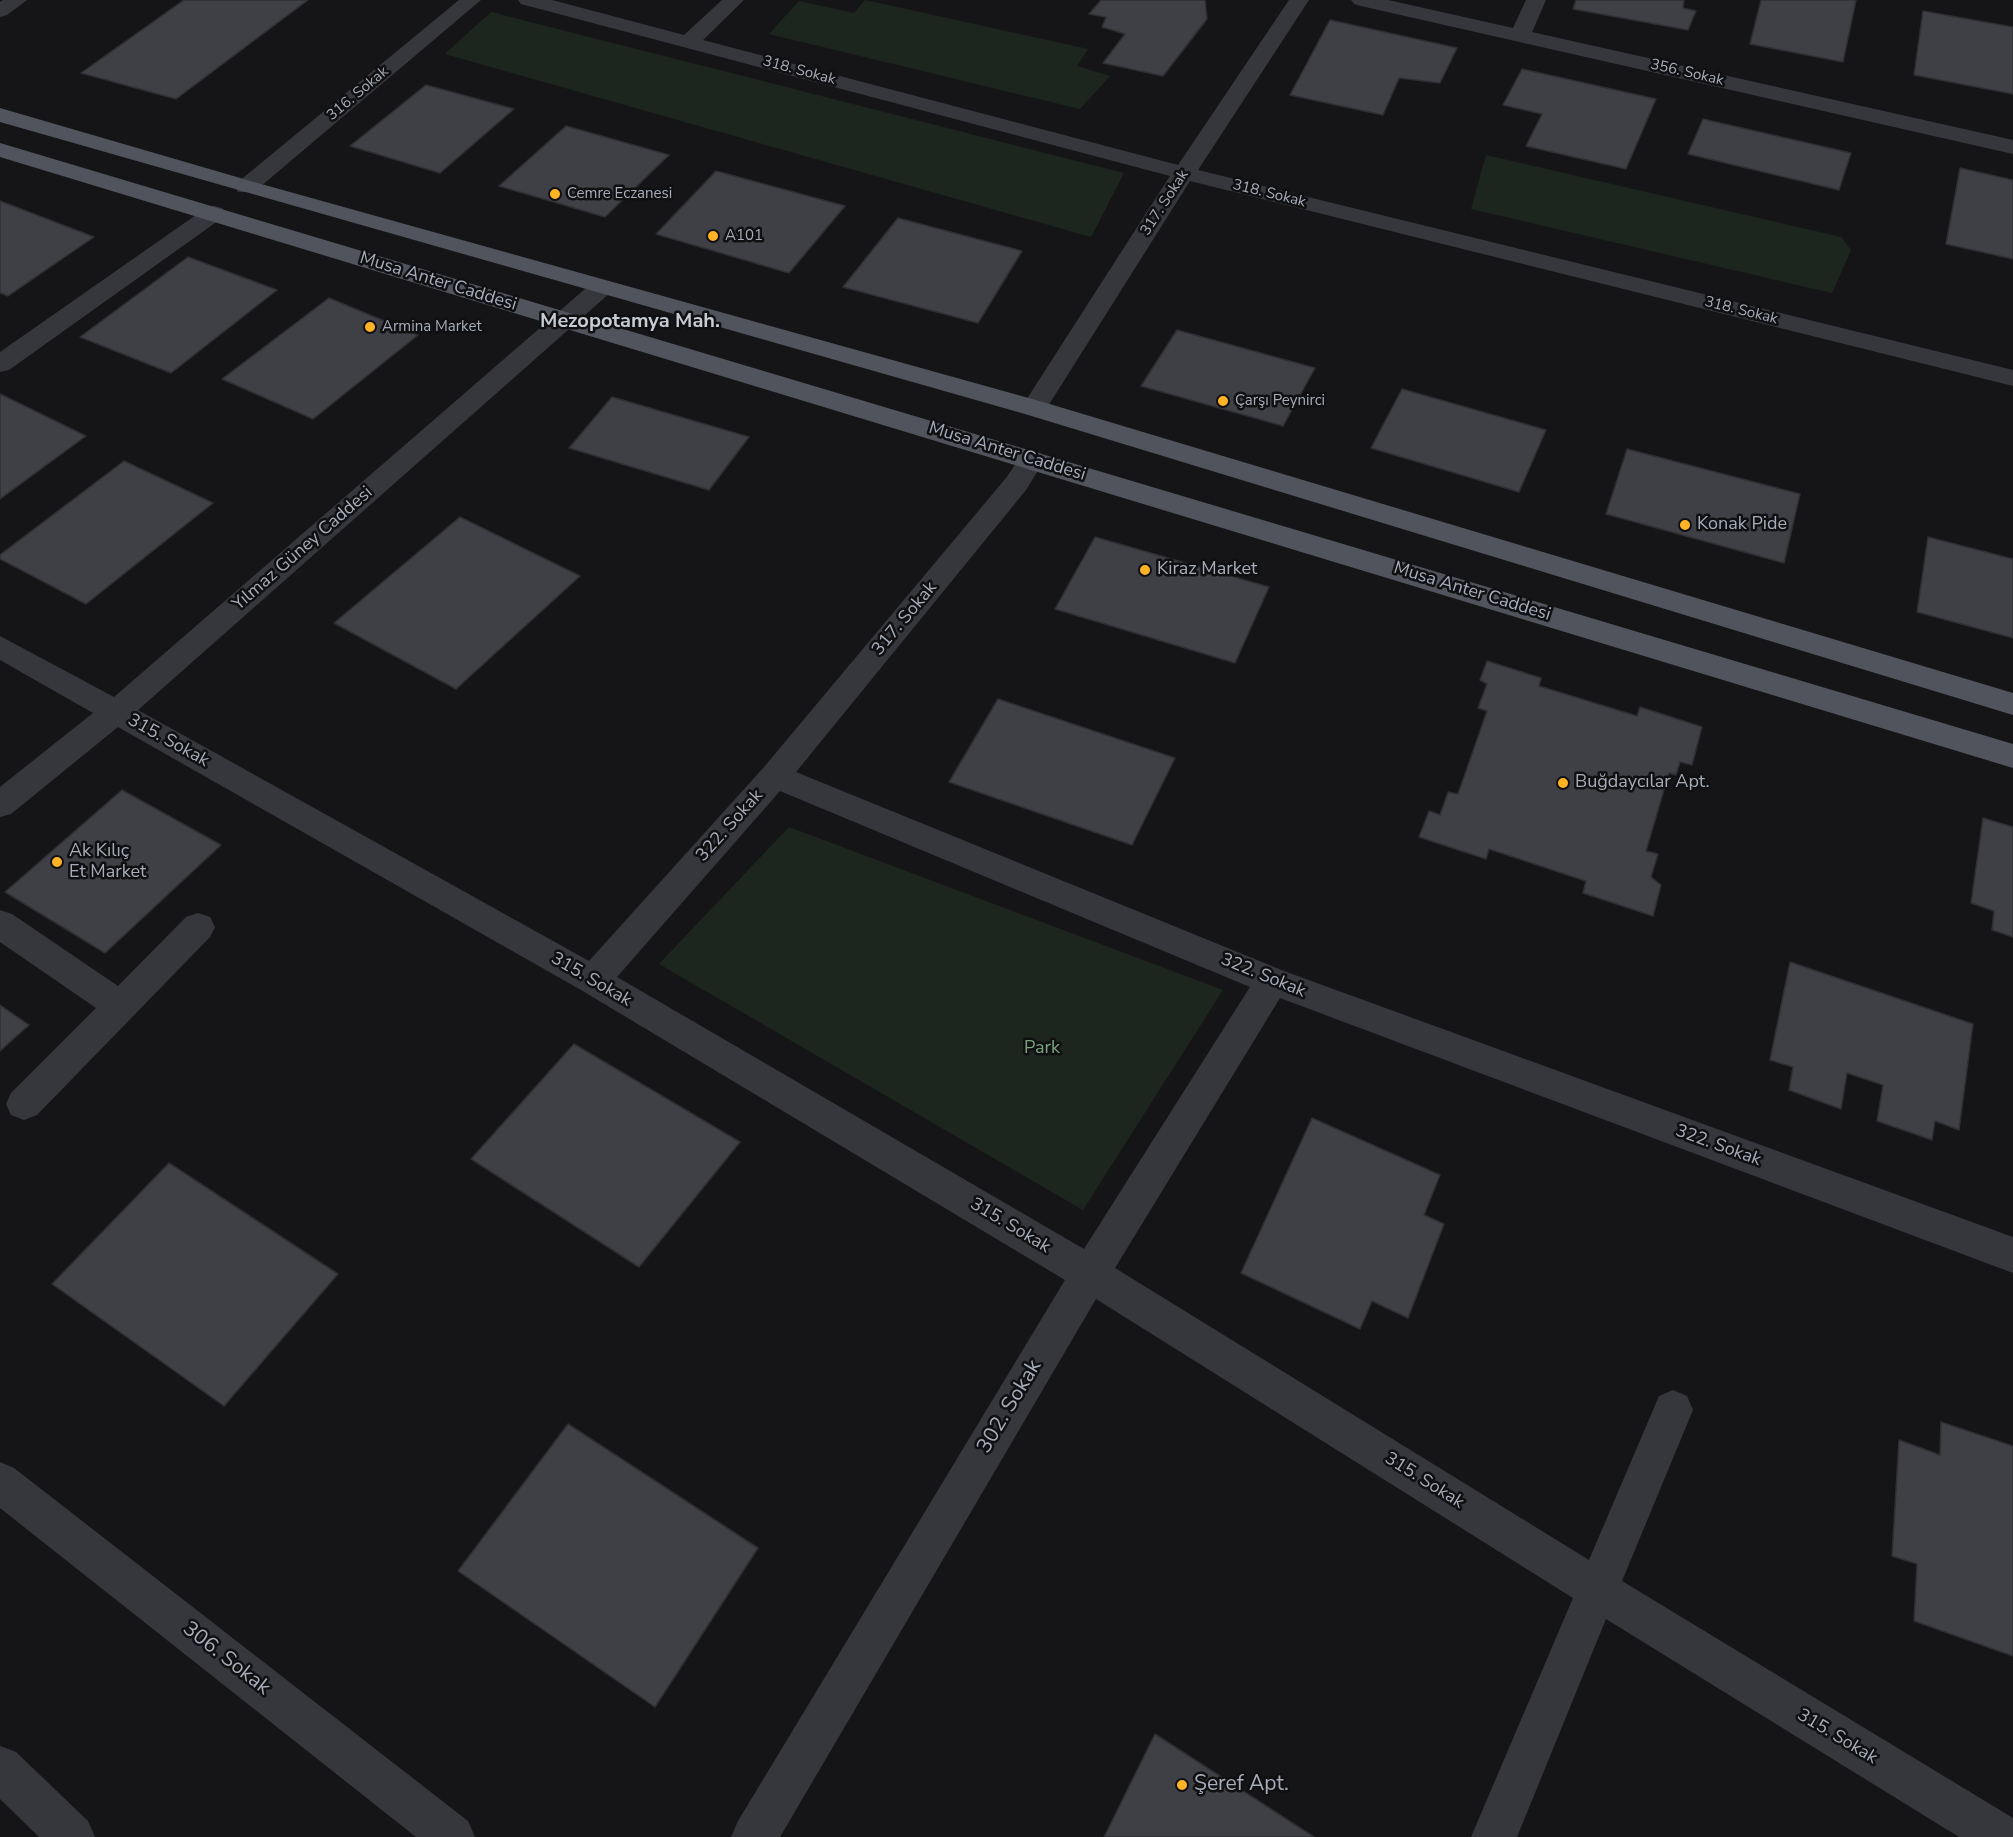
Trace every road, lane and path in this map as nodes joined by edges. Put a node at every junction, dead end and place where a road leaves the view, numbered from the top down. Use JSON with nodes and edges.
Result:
{"nodes":[{"id":1,"x":16,"y":0,"type":"edge"},
{"id":2,"x":471,"y":0,"type":"edge"},
{"id":3,"x":528,"y":0,"type":"edge"},
{"id":4,"x":734,"y":0,"type":"edge"},
{"id":5,"x":1299,"y":0,"type":"edge"},
{"id":6,"x":1361,"y":0,"type":"edge"},
{"id":7,"x":1536,"y":0,"type":"edge"},
{"id":8,"x":0,"y":11,"type":"edge"},
{"id":9,"x":1520,"y":35,"type":"junction"},
{"id":10,"x":689,"y":42,"type":"junction"},
{"id":11,"x":0,"y":115,"type":"edge"},
{"id":12,"x":2013,"y":147,"type":"edge"},
{"id":13,"x":0,"y":150,"type":"edge"},
{"id":14,"x":1184,"y":173,"type":"junction"},
{"id":15,"x":246,"y":187,"type":"junction"},
{"id":16,"x":214,"y":213,"type":"junction"},
{"id":17,"x":602,"y":287,"type":"junction"},
{"id":18,"x":565,"y":321,"type":"junction"},
{"id":19,"x":0,"y":364,"type":"edge"},
{"id":20,"x":2013,"y":378,"type":"edge"},
{"id":21,"x":1034,"y":408,"type":"junction"},
{"id":22,"x":1032,"y":459,"type":"junction"},
{"id":23,"x":0,"y":647,"type":"edge"},
{"id":24,"x":2013,"y":704,"type":"edge"},
{"id":25,"x":116,"y":712,"type":"junction"},
{"id":26,"x":2013,"y":756,"type":"edge"},
{"id":27,"x":774,"y":776,"type":"junction"},
{"id":28,"x":0,"y":805,"type":"edge"},
{"id":29,"x":0,"y":924,"type":"edge"},
{"id":30,"x":198,"y":927,"type":"dead end"},
{"id":31,"x":593,"y":980,"type":"junction"},
{"id":32,"x":1272,"y":981,"type":"junction"},
{"id":33,"x":120,"y":1006,"type":"junction"},
{"id":34,"x":24,"y":1104,"type":"dead end"},
{"id":35,"x":2013,"y":1255,"type":"edge"},
{"id":36,"x":1090,"y":1274,"type":"junction"},
{"id":37,"x":1673,"y":1410,"type":"dead end"},
{"id":38,"x":0,"y":1482,"type":"edge"},
{"id":39,"x":1597,"y":1589,"type":"junction"},
{"id":40,"x":0,"y":1768,"type":"edge"},
{"id":41,"x":72,"y":1837,"type":"edge"},
{"id":42,"x":452,"y":1837,"type":"edge"},
{"id":43,"x":754,"y":1837,"type":"edge"},
{"id":44,"x":1494,"y":1837,"type":"edge"},
{"id":45,"x":2002,"y":1837,"type":"edge"}],
"edges":[{"from":1,"to":8,"type":"street"},
{"from":2,"to":15,"type":"street","name":"316. Sokak"},
{"from":3,"to":10,"type":"street","name":"318. Sokak"},
{"from":4,"to":10,"type":"street"},
{"from":5,"to":14,"type":"street","name":"317. Sokak"},
{"from":6,"to":9,"type":"street","name":"356. Sokak"},
{"from":7,"to":9,"type":"street"},
{"from":9,"to":12,"type":"street","name":"356. Sokak"},
{"from":10,"to":14,"type":"street","name":"318. Sokak"},
{"from":11,"to":15,"type":"main road","name":"Musa Anter Caddesi"},
{"from":13,"to":16,"type":"main road","name":"Musa Anter Caddesi"},
{"from":14,"to":20,"type":"street","name":"318. Sokak"},
{"from":14,"to":21,"type":"street","name":"317. Sokak"},
{"from":15,"to":17,"type":"main road","name":"Musa Anter Caddesi"},
{"from":16,"to":18,"type":"main road","name":"Musa Anter Caddesi"},
{"from":16,"to":19,"type":"street"},
{"from":17,"to":18,"type":"street","name":"Yılmaz Güney Caddesi"},
{"from":17,"to":21,"type":"main road","name":"Musa Anter Caddesi"},
{"from":18,"to":22,"type":"main road","name":"Musa Anter Caddesi"},
{"from":18,"to":25,"type":"street","name":"Yılmaz Güney Caddesi"},
{"from":21,"to":24,"type":"main road","name":"Musa Anter Caddesi"},
{"from":22,"to":26,"type":"main road","name":"Musa Anter Caddesi"},
{"from":22,"to":27,"type":"street","name":"317. Sokak"},
{"from":23,"to":25,"type":"street","name":"315. Sokak"},
{"from":25,"to":28,"type":"street","name":"Yılmaz Güney Caddesi"},
{"from":25,"to":31,"type":"street","name":"315. Sokak"},
{"from":27,"to":31,"type":"street","name":"322. Sokak"},
{"from":27,"to":32,"type":"street","name":"322. Sokak"},
{"from":29,"to":33,"type":"street"},
{"from":30,"to":33,"type":"street"},
{"from":31,"to":36,"type":"street","name":"315. Sokak"},
{"from":32,"to":35,"type":"street","name":"322. Sokak"},
{"from":32,"to":36,"type":"street","name":"302. Sokak"},
{"from":33,"to":34,"type":"street"},
{"from":36,"to":39,"type":"street","name":"315. Sokak"},
{"from":36,"to":43,"type":"street","name":"302. Sokak"},
{"from":37,"to":39,"type":"street"},
{"from":38,"to":42,"type":"street","name":"306. Sokak"},
{"from":39,"to":44,"type":"street"},
{"from":39,"to":45,"type":"street","name":"315. Sokak"},
{"from":40,"to":41,"type":"street"}]}
